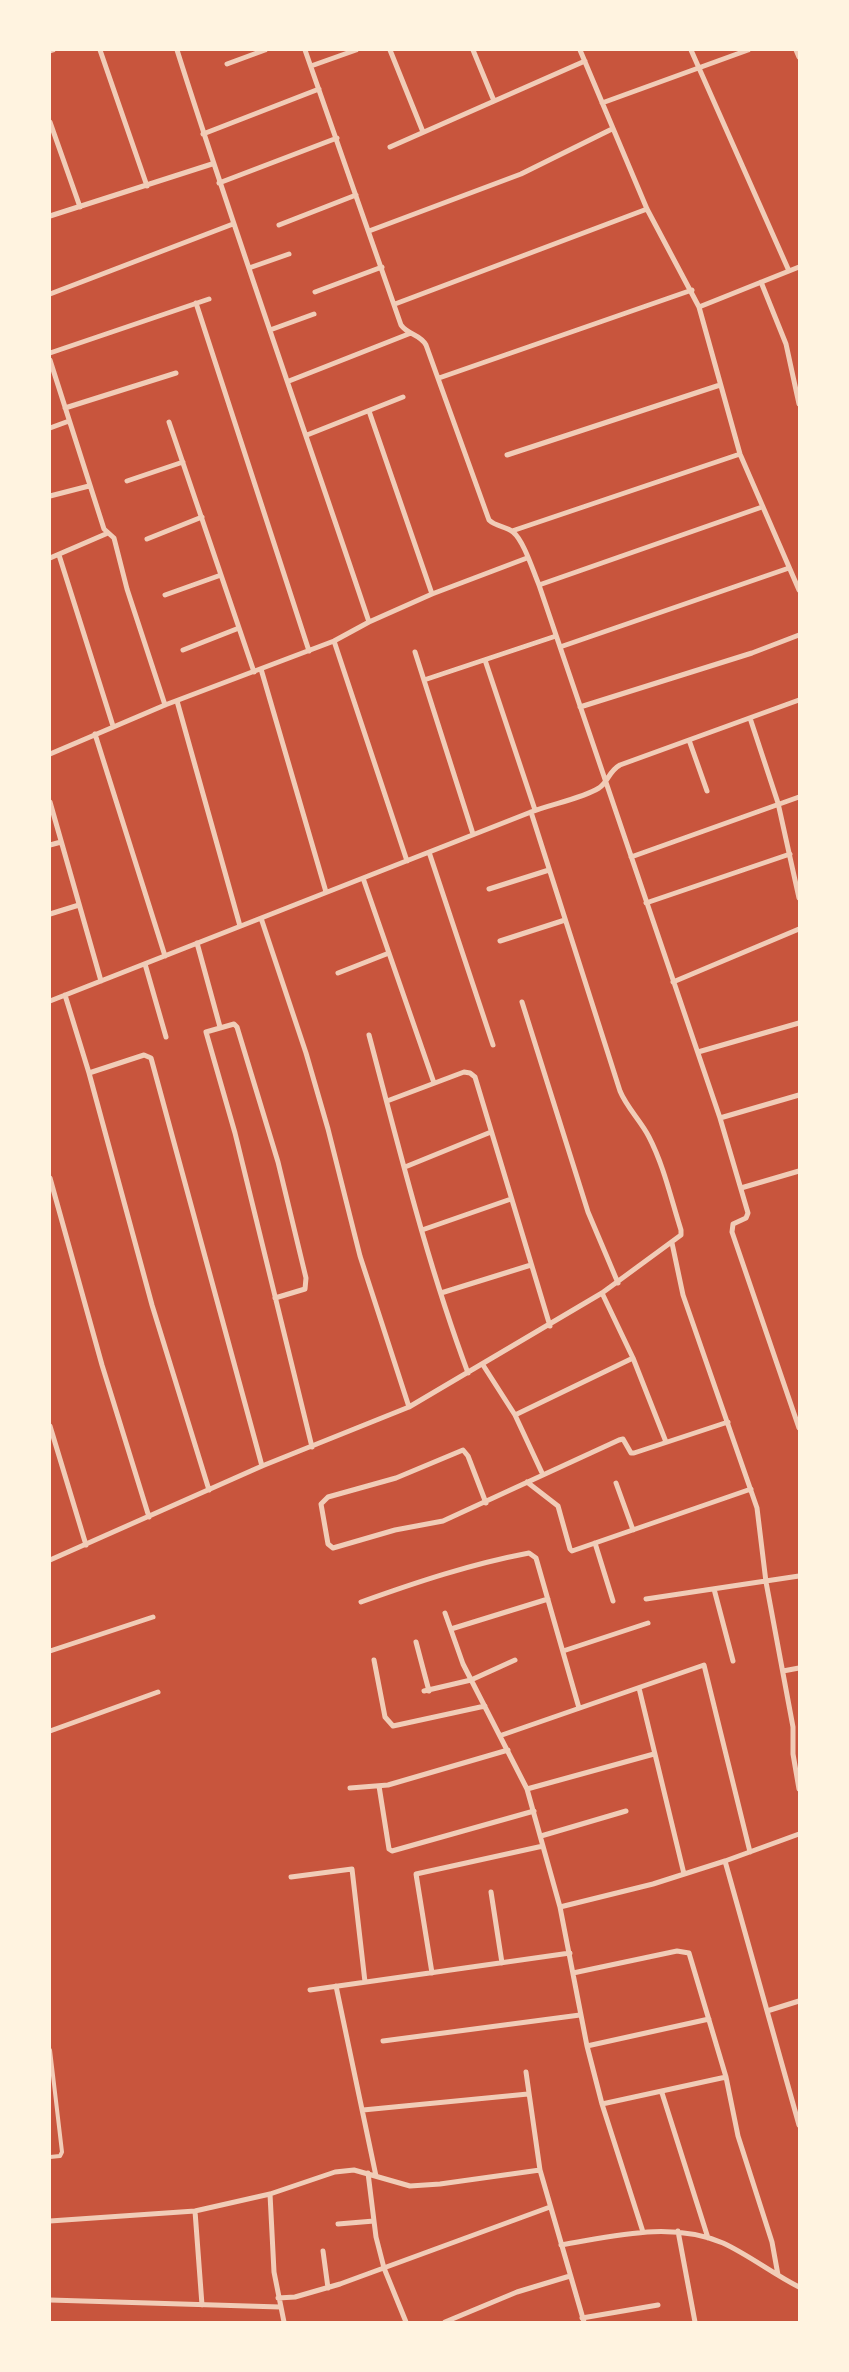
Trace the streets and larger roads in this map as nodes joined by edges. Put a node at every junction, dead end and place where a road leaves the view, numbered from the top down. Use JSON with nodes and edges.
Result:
{"nodes":[{"id":1,"x":100,"y":50,"type":"edge"},
{"id":2,"x":176,"y":50,"type":"edge"},
{"id":3,"x":265,"y":50,"type":"edge"},
{"id":4,"x":305,"y":50,"type":"edge"},
{"id":5,"x":356,"y":50,"type":"edge"},
{"id":6,"x":390,"y":50,"type":"edge"},
{"id":7,"x":473,"y":50,"type":"edge"},
{"id":8,"x":580,"y":50,"type":"edge"},
{"id":9,"x":691,"y":50,"type":"edge"},
{"id":10,"x":748,"y":50,"type":"edge"},
{"id":11,"x":796,"y":50,"type":"edge"},
{"id":12,"x":799,"y":57,"type":"edge"},
{"id":13,"x":584,"y":61,"type":"junction"},
{"id":14,"x":227,"y":64,"type":"dead end"},
{"id":15,"x":311,"y":66,"type":"junction"},
{"id":16,"x":698,"y":69,"type":"junction"},
{"id":17,"x":319,"y":89,"type":"junction"},
{"id":18,"x":494,"y":101,"type":"junction"},
{"id":19,"x":602,"y":103,"type":"junction"},
{"id":20,"x":50,"y":122,"type":"edge"},
{"id":21,"x":612,"y":129,"type":"junction"},
{"id":22,"x":423,"y":132,"type":"junction"},
{"id":23,"x":203,"y":134,"type":"junction"},
{"id":24,"x":336,"y":138,"type":"junction"},
{"id":25,"x":390,"y":147,"type":"dead end"},
{"id":26,"x":212,"y":164,"type":"junction"},
{"id":27,"x":219,"y":183,"type":"junction"},
{"id":28,"x":147,"y":186,"type":"junction"},
{"id":29,"x":356,"y":195,"type":"junction"},
{"id":30,"x":80,"y":207,"type":"junction"},
{"id":31,"x":647,"y":210,"type":"junction"},
{"id":32,"x":50,"y":216,"type":"edge"},
{"id":33,"x":233,"y":224,"type":"junction"},
{"id":34,"x":279,"y":225,"type":"dead end"},
{"id":35,"x":369,"y":231,"type":"junction"},
{"id":36,"x":289,"y":254,"type":"dead end"},
{"id":37,"x":382,"y":267,"type":"junction"},
{"id":38,"x":799,"y":267,"type":"edge"},
{"id":39,"x":249,"y":268,"type":"junction"},
{"id":40,"x":789,"y":271,"type":"junction"},
{"id":41,"x":761,"y":282,"type":"junction"},
{"id":42,"x":692,"y":290,"type":"junction"},
{"id":43,"x":315,"y":292,"type":"dead end"},
{"id":44,"x":50,"y":294,"type":"edge"},
{"id":45,"x":208,"y":299,"type":"dead end"},
{"id":46,"x":196,"y":303,"type":"junction"},
{"id":47,"x":395,"y":304,"type":"junction"},
{"id":48,"x":699,"y":306,"type":"junction"},
{"id":49,"x":314,"y":314,"type":"dead end"},
{"id":50,"x":270,"y":330,"type":"junction"},
{"id":51,"x":411,"y":334,"type":"junction"},
{"id":52,"x":50,"y":353,"type":"edge"},
{"id":53,"x":50,"y":360,"type":"edge"},
{"id":54,"x":176,"y":372,"type":"dead end"},
{"id":55,"x":440,"y":378,"type":"junction"},
{"id":56,"x":289,"y":381,"type":"junction"},
{"id":57,"x":720,"y":385,"type":"junction"},
{"id":58,"x":403,"y":397,"type":"dead end"},
{"id":59,"x":799,"y":404,"type":"edge"},
{"id":60,"x":65,"y":408,"type":"junction"},
{"id":61,"x":369,"y":411,"type":"junction"},
{"id":62,"x":69,"y":422,"type":"junction"},
{"id":63,"x":169,"y":422,"type":"dead end"},
{"id":64,"x":50,"y":428,"type":"edge"},
{"id":65,"x":307,"y":436,"type":"junction"},
{"id":66,"x":740,"y":454,"type":"junction"},
{"id":67,"x":507,"y":455,"type":"dead end"},
{"id":68,"x":183,"y":462,"type":"junction"},
{"id":69,"x":127,"y":480,"type":"dead end"},
{"id":70,"x":89,"y":486,"type":"junction"},
{"id":71,"x":50,"y":496,"type":"edge"},
{"id":72,"x":762,"y":507,"type":"junction"},
{"id":73,"x":202,"y":517,"type":"junction"},
{"id":74,"x":512,"y":531,"type":"junction"},
{"id":75,"x":108,"y":533,"type":"junction"},
{"id":76,"x":147,"y":539,"type":"dead end"},
{"id":77,"x":59,"y":555,"type":"junction"},
{"id":78,"x":50,"y":558,"type":"edge"},
{"id":79,"x":527,"y":558,"type":"junction"},
{"id":80,"x":788,"y":568,"type":"junction"},
{"id":81,"x":221,"y":575,"type":"junction"},
{"id":82,"x":539,"y":585,"type":"junction"},
{"id":83,"x":799,"y":590,"type":"edge"},
{"id":84,"x":165,"y":594,"type":"dead end"},
{"id":85,"x":432,"y":594,"type":"junction"},
{"id":86,"x":369,"y":622,"type":"junction"},
{"id":87,"x":239,"y":628,"type":"junction"},
{"id":88,"x":799,"y":635,"type":"edge"},
{"id":89,"x":556,"y":636,"type":"junction"},
{"id":90,"x":334,"y":642,"type":"junction"},
{"id":91,"x":560,"y":647,"type":"junction"},
{"id":92,"x":184,"y":650,"type":"dead end"},
{"id":93,"x":309,"y":651,"type":"junction"},
{"id":94,"x":415,"y":652,"type":"dead end"},
{"id":95,"x":484,"y":660,"type":"junction"},
{"id":96,"x":261,"y":669,"type":"junction"},
{"id":97,"x":254,"y":672,"type":"junction"},
{"id":98,"x":424,"y":680,"type":"junction"},
{"id":99,"x":799,"y":700,"type":"edge"},
{"id":100,"x":177,"y":701,"type":"junction"},
{"id":101,"x":165,"y":705,"type":"junction"},
{"id":102,"x":580,"y":707,"type":"junction"},
{"id":103,"x":750,"y":718,"type":"junction"},
{"id":104,"x":113,"y":726,"type":"junction"},
{"id":105,"x":95,"y":734,"type":"junction"},
{"id":106,"x":689,"y":740,"type":"junction"},
{"id":107,"x":50,"y":754,"type":"edge"},
{"id":108,"x":605,"y":783,"type":"junction"},
{"id":109,"x":707,"y":791,"type":"dead end"},
{"id":110,"x":799,"y":796,"type":"edge"},
{"id":111,"x":50,"y":802,"type":"edge"},
{"id":112,"x":778,"y":804,"type":"junction"},
{"id":113,"x":533,"y":811,"type":"junction"},
{"id":114,"x":473,"y":834,"type":"junction"},
{"id":115,"x":61,"y":842,"type":"junction"},
{"id":116,"x":50,"y":845,"type":"edge"},
{"id":117,"x":429,"y":852,"type":"junction"},
{"id":118,"x":790,"y":854,"type":"junction"},
{"id":119,"x":631,"y":858,"type":"junction"},
{"id":120,"x":407,"y":861,"type":"junction"},
{"id":121,"x":549,"y":870,"type":"junction"},
{"id":122,"x":363,"y":878,"type":"junction"},
{"id":123,"x":489,"y":889,"type":"dead end"},
{"id":124,"x":326,"y":892,"type":"junction"},
{"id":125,"x":799,"y":898,"type":"edge"},
{"id":126,"x":646,"y":903,"type":"junction"},
{"id":127,"x":79,"y":906,"type":"junction"},
{"id":128,"x":50,"y":914,"type":"edge"},
{"id":129,"x":261,"y":918,"type":"junction"},
{"id":130,"x":565,"y":920,"type":"junction"},
{"id":131,"x":240,"y":926,"type":"junction"},
{"id":132,"x":799,"y":929,"type":"edge"},
{"id":133,"x":500,"y":942,"type":"dead end"},
{"id":134,"x":197,"y":943,"type":"junction"},
{"id":135,"x":389,"y":953,"type":"junction"},
{"id":136,"x":165,"y":956,"type":"junction"},
{"id":137,"x":145,"y":964,"type":"junction"},
{"id":138,"x":338,"y":973,"type":"dead end"},
{"id":139,"x":101,"y":981,"type":"junction"},
{"id":140,"x":673,"y":982,"type":"junction"},
{"id":141,"x":66,"y":995,"type":"junction"},
{"id":142,"x":50,"y":1002,"type":"edge"},
{"id":143,"x":522,"y":1002,"type":"dead end"},
{"id":144,"x":799,"y":1023,"type":"edge"},
{"id":145,"x":220,"y":1027,"type":"junction"},
{"id":146,"x":369,"y":1035,"type":"dead end"},
{"id":147,"x":166,"y":1037,"type":"dead end"},
{"id":148,"x":493,"y":1045,"type":"dead end"},
{"id":149,"x":698,"y":1052,"type":"junction"},
{"id":150,"x":90,"y":1073,"type":"junction"},
{"id":151,"x":434,"y":1083,"type":"junction"},
{"id":152,"x":799,"y":1094,"type":"edge"},
{"id":153,"x":387,"y":1101,"type":"junction"},
{"id":154,"x":720,"y":1118,"type":"junction"},
{"id":155,"x":491,"y":1132,"type":"junction"},
{"id":156,"x":405,"y":1167,"type":"junction"},
{"id":157,"x":799,"y":1171,"type":"edge"},
{"id":158,"x":50,"y":1178,"type":"edge"},
{"id":159,"x":741,"y":1188,"type":"junction"},
{"id":160,"x":511,"y":1200,"type":"junction"},
{"id":161,"x":422,"y":1230,"type":"junction"},
{"id":162,"x":672,"y":1243,"type":"junction"},
{"id":163,"x":531,"y":1265,"type":"junction"},
{"id":164,"x":618,"y":1283,"type":"junction"},
{"id":165,"x":441,"y":1293,"type":"junction"},
{"id":166,"x":602,"y":1294,"type":"junction"},
{"id":167,"x":275,"y":1298,"type":"junction"},
{"id":168,"x":550,"y":1326,"type":"junction"},
{"id":169,"x":633,"y":1358,"type":"junction"},
{"id":170,"x":483,"y":1365,"type":"junction"},
{"id":171,"x":468,"y":1373,"type":"junction"},
{"id":172,"x":409,"y":1407,"type":"junction"},
{"id":173,"x":515,"y":1415,"type":"junction"},
{"id":174,"x":728,"y":1422,"type":"junction"},
{"id":175,"x":50,"y":1426,"type":"edge"},
{"id":176,"x":799,"y":1428,"type":"edge"},
{"id":177,"x":666,"y":1442,"type":"junction"},
{"id":178,"x":312,"y":1447,"type":"junction"},
{"id":179,"x":262,"y":1466,"type":"junction"},
{"id":180,"x":543,"y":1475,"type":"junction"},
{"id":181,"x":527,"y":1482,"type":"junction"},
{"id":182,"x":616,"y":1483,"type":"dead end"},
{"id":183,"x":751,"y":1489,"type":"junction"},
{"id":184,"x":209,"y":1490,"type":"junction"},
{"id":185,"x":486,"y":1502,"type":"junction"},
{"id":186,"x":149,"y":1517,"type":"junction"},
{"id":187,"x":633,"y":1530,"type":"junction"},
{"id":188,"x":595,"y":1544,"type":"junction"},
{"id":189,"x":86,"y":1545,"type":"junction"},
{"id":190,"x":50,"y":1560,"type":"edge"},
{"id":191,"x":799,"y":1576,"type":"edge"},
{"id":192,"x":766,"y":1582,"type":"junction"},
{"id":193,"x":714,"y":1589,"type":"junction"},
{"id":194,"x":548,"y":1599,"type":"junction"},
{"id":195,"x":646,"y":1599,"type":"dead end"},
{"id":196,"x":613,"y":1601,"type":"dead end"},
{"id":197,"x":362,"y":1602,"type":"dead end"},
{"id":198,"x":445,"y":1613,"type":"dead end"},
{"id":199,"x":153,"y":1617,"type":"dead end"},
{"id":200,"x":648,"y":1623,"type":"dead end"},
{"id":201,"x":451,"y":1629,"type":"junction"},
{"id":202,"x":416,"y":1642,"type":"dead end"},
{"id":203,"x":50,"y":1651,"type":"edge"},
{"id":204,"x":563,"y":1651,"type":"junction"},
{"id":205,"x":374,"y":1660,"type":"dead end"},
{"id":206,"x":515,"y":1660,"type":"dead end"},
{"id":207,"x":733,"y":1661,"type":"dead end"},
{"id":208,"x":799,"y":1668,"type":"edge"},
{"id":209,"x":783,"y":1671,"type":"junction"},
{"id":210,"x":472,"y":1680,"type":"junction"},
{"id":211,"x":639,"y":1688,"type":"junction"},
{"id":212,"x":158,"y":1692,"type":"dead end"},
{"id":213,"x":485,"y":1706,"type":"junction"},
{"id":214,"x":579,"y":1708,"type":"junction"},
{"id":215,"x":50,"y":1731,"type":"edge"},
{"id":216,"x":502,"y":1736,"type":"junction"},
{"id":217,"x":797,"y":1736,"type":"edge"},
{"id":218,"x":508,"y":1750,"type":"junction"},
{"id":219,"x":654,"y":1754,"type":"junction"},
{"id":220,"x":379,"y":1786,"type":"junction"},
{"id":221,"x":350,"y":1788,"type":"dead end"},
{"id":222,"x":527,"y":1788,"type":"junction"},
{"id":223,"x":799,"y":1789,"type":"edge"},
{"id":224,"x":534,"y":1810,"type":"junction"},
{"id":225,"x":626,"y":1812,"type":"dead end"},
{"id":226,"x":799,"y":1834,"type":"edge"},
{"id":227,"x":541,"y":1836,"type":"junction"},
{"id":228,"x":543,"y":1846,"type":"junction"},
{"id":229,"x":750,"y":1852,"type":"junction"},
{"id":230,"x":725,"y":1861,"type":"junction"},
{"id":231,"x":684,"y":1874,"type":"junction"},
{"id":232,"x":291,"y":1877,"type":"dead end"},
{"id":233,"x":491,"y":1892,"type":"dead end"},
{"id":234,"x":560,"y":1906,"type":"junction"},
{"id":235,"x":570,"y":1953,"type":"junction"},
{"id":236,"x":502,"y":1963,"type":"junction"},
{"id":237,"x":432,"y":1973,"type":"junction"},
{"id":238,"x":573,"y":1974,"type":"junction"},
{"id":239,"x":365,"y":1982,"type":"junction"},
{"id":240,"x":336,"y":1986,"type":"junction"},
{"id":241,"x":310,"y":1990,"type":"dead end"},
{"id":242,"x":799,"y":2001,"type":"edge"},
{"id":243,"x":767,"y":2011,"type":"junction"},
{"id":244,"x":580,"y":2015,"type":"junction"},
{"id":245,"x":709,"y":2019,"type":"junction"},
{"id":246,"x":383,"y":2041,"type":"dead end"},
{"id":247,"x":587,"y":2046,"type":"junction"},
{"id":248,"x":526,"y":2072,"type":"dead end"},
{"id":249,"x":726,"y":2077,"type":"junction"},
{"id":250,"x":662,"y":2093,"type":"junction"},
{"id":251,"x":528,"y":2094,"type":"junction"},
{"id":252,"x":602,"y":2104,"type":"junction"},
{"id":253,"x":363,"y":2110,"type":"junction"},
{"id":254,"x":799,"y":2125,"type":"edge"},
{"id":255,"x":540,"y":2170,"type":"junction"},
{"id":256,"x":368,"y":2173,"type":"junction"},
{"id":257,"x":376,"y":2176,"type":"junction"},
{"id":258,"x":270,"y":2194,"type":"junction"},
{"id":259,"x":550,"y":2207,"type":"junction"},
{"id":260,"x":195,"y":2212,"type":"junction"},
{"id":261,"x":50,"y":2221,"type":"edge"},
{"id":262,"x":374,"y":2221,"type":"junction"},
{"id":263,"x":338,"y":2224,"type":"dead end"},
{"id":264,"x":678,"y":2231,"type":"junction"},
{"id":265,"x":643,"y":2232,"type":"junction"},
{"id":266,"x":708,"y":2238,"type":"junction"},
{"id":267,"x":561,"y":2245,"type":"junction"},
{"id":268,"x":323,"y":2251,"type":"dead end"},
{"id":269,"x":384,"y":2268,"type":"junction"},
{"id":270,"x":778,"y":2275,"type":"junction"},
{"id":271,"x":570,"y":2276,"type":"junction"},
{"id":272,"x":799,"y":2287,"type":"edge"},
{"id":273,"x":328,"y":2288,"type":"junction"},
{"id":274,"x":278,"y":2298,"type":"junction"},
{"id":275,"x":50,"y":2300,"type":"edge"},
{"id":276,"x":202,"y":2305,"type":"junction"},
{"id":277,"x":658,"y":2305,"type":"dead end"},
{"id":278,"x":280,"y":2307,"type":"junction"},
{"id":279,"x":455,"y":2320,"type":"edge"},
{"id":280,"x":583,"y":2320,"type":"edge"},
{"id":281,"x":284,"y":2322,"type":"edge"},
{"id":282,"x":406,"y":2322,"type":"edge"},
{"id":283,"x":445,"y":2322,"type":"edge"},
{"id":284,"x":695,"y":2322,"type":"edge"}],
"edges":[{"from":1,"to":28,"type":"street"},
{"from":2,"to":23,"type":"street"},
{"from":3,"to":14,"type":"street"},
{"from":4,"to":15,"type":"street"},
{"from":5,"to":15,"type":"street"},
{"from":6,"to":22,"type":"street"},
{"from":7,"to":18,"type":"street"},
{"from":8,"to":13,"type":"street"},
{"from":9,"to":16,"type":"street"},
{"from":10,"to":16,"type":"street"},
{"from":11,"to":12,"type":"street"},
{"from":13,"to":18,"type":"street"},
{"from":13,"to":19,"type":"street"},
{"from":15,"to":17,"type":"street"},
{"from":16,"to":19,"type":"street"},
{"from":16,"to":40,"type":"street"},
{"from":17,"to":23,"type":"street"},
{"from":17,"to":24,"type":"street"},
{"from":18,"to":22,"type":"street"},
{"from":19,"to":21,"type":"street"},
{"from":20,"to":30,"type":"street"},
{"from":21,"to":31,"type":"street"},
{"from":21,"to":35,"type":"street"},
{"from":22,"to":25,"type":"street"},
{"from":23,"to":26,"type":"street"},
{"from":24,"to":27,"type":"street"},
{"from":24,"to":29,"type":"street"},
{"from":26,"to":27,"type":"street"},
{"from":26,"to":28,"type":"street"},
{"from":27,"to":33,"type":"street"},
{"from":28,"to":30,"type":"street"},
{"from":29,"to":34,"type":"street"},
{"from":29,"to":35,"type":"street"},
{"from":30,"to":32,"type":"street"},
{"from":31,"to":42,"type":"street"},
{"from":31,"to":47,"type":"street"},
{"from":33,"to":39,"type":"street"},
{"from":33,"to":44,"type":"street"},
{"from":35,"to":37,"type":"street"},
{"from":36,"to":39,"type":"street"},
{"from":37,"to":43,"type":"street"},
{"from":37,"to":47,"type":"street"},
{"from":38,"to":40,"type":"street"},
{"from":39,"to":50,"type":"street"},
{"from":40,"to":41,"type":"street"},
{"from":41,"to":48,"type":"street"},
{"from":41,"to":59,"type":"street"},
{"from":42,"to":48,"type":"street"},
{"from":42,"to":55,"type":"street"},
{"from":45,"to":46,"type":"street"},
{"from":46,"to":52,"type":"street"},
{"from":46,"to":93,"type":"street"},
{"from":47,"to":51,"type":"street"},
{"from":48,"to":57,"type":"street"},
{"from":49,"to":50,"type":"street"},
{"from":50,"to":56,"type":"street"},
{"from":51,"to":55,"type":"street"},
{"from":51,"to":56,"type":"street"},
{"from":53,"to":60,"type":"street"},
{"from":54,"to":60,"type":"street"},
{"from":55,"to":74,"type":"street"},
{"from":56,"to":65,"type":"street"},
{"from":57,"to":66,"type":"street"},
{"from":57,"to":67,"type":"street"},
{"from":58,"to":61,"type":"street"},
{"from":60,"to":62,"type":"street"},
{"from":61,"to":65,"type":"street"},
{"from":61,"to":85,"type":"street"},
{"from":62,"to":64,"type":"street"},
{"from":62,"to":70,"type":"street"},
{"from":63,"to":68,"type":"street"},
{"from":65,"to":86,"type":"street"},
{"from":66,"to":72,"type":"street"},
{"from":66,"to":74,"type":"street"},
{"from":68,"to":69,"type":"street"},
{"from":68,"to":73,"type":"street"},
{"from":70,"to":71,"type":"street"},
{"from":70,"to":75,"type":"street"},
{"from":72,"to":80,"type":"street"},
{"from":72,"to":82,"type":"street"},
{"from":73,"to":76,"type":"street"},
{"from":73,"to":81,"type":"street"},
{"from":74,"to":79,"type":"street"},
{"from":75,"to":77,"type":"street"},
{"from":75,"to":101,"type":"street"},
{"from":77,"to":78,"type":"street"},
{"from":77,"to":104,"type":"street"},
{"from":79,"to":82,"type":"street"},
{"from":79,"to":85,"type":"street"},
{"from":80,"to":83,"type":"street"},
{"from":80,"to":91,"type":"street"},
{"from":81,"to":84,"type":"street"},
{"from":81,"to":87,"type":"street"},
{"from":82,"to":89,"type":"street"},
{"from":85,"to":86,"type":"street"},
{"from":86,"to":90,"type":"street"},
{"from":87,"to":92,"type":"street"},
{"from":87,"to":97,"type":"street"},
{"from":88,"to":102,"type":"street"},
{"from":89,"to":91,"type":"street"},
{"from":89,"to":95,"type":"street"},
{"from":90,"to":93,"type":"street"},
{"from":90,"to":120,"type":"street"},
{"from":91,"to":102,"type":"street"},
{"from":93,"to":96,"type":"street"},
{"from":94,"to":98,"type":"street"},
{"from":95,"to":98,"type":"street"},
{"from":95,"to":113,"type":"street"},
{"from":96,"to":97,"type":"street"},
{"from":96,"to":124,"type":"street"},
{"from":97,"to":100,"type":"street"},
{"from":98,"to":114,"type":"street"},
{"from":99,"to":103,"type":"street"},
{"from":100,"to":101,"type":"street"},
{"from":100,"to":131,"type":"street"},
{"from":101,"to":104,"type":"street"},
{"from":102,"to":108,"type":"street"},
{"from":103,"to":106,"type":"street"},
{"from":103,"to":112,"type":"street"},
{"from":104,"to":105,"type":"street"},
{"from":105,"to":107,"type":"street"},
{"from":105,"to":136,"type":"street"},
{"from":106,"to":108,"type":"street"},
{"from":106,"to":109,"type":"street"},
{"from":108,"to":113,"type":"street"},
{"from":108,"to":119,"type":"street"},
{"from":110,"to":112,"type":"street"},
{"from":111,"to":115,"type":"street"},
{"from":112,"to":118,"type":"street"},
{"from":112,"to":119,"type":"street"},
{"from":113,"to":114,"type":"street"},
{"from":113,"to":121,"type":"street"},
{"from":114,"to":117,"type":"street"},
{"from":115,"to":116,"type":"street"},
{"from":115,"to":127,"type":"street"},
{"from":117,"to":120,"type":"street"},
{"from":117,"to":148,"type":"street"},
{"from":118,"to":125,"type":"street"},
{"from":118,"to":126,"type":"street"},
{"from":119,"to":126,"type":"street"},
{"from":120,"to":122,"type":"street"},
{"from":121,"to":123,"type":"street"},
{"from":121,"to":130,"type":"street"},
{"from":122,"to":124,"type":"street"},
{"from":122,"to":135,"type":"street"},
{"from":124,"to":129,"type":"street"},
{"from":126,"to":140,"type":"street"},
{"from":127,"to":128,"type":"street"},
{"from":127,"to":139,"type":"street"},
{"from":129,"to":131,"type":"street"},
{"from":129,"to":172,"type":"street"},
{"from":130,"to":133,"type":"street"},
{"from":130,"to":162,"type":"street"},
{"from":131,"to":134,"type":"street"},
{"from":132,"to":140,"type":"street"},
{"from":134,"to":136,"type":"street"},
{"from":134,"to":145,"type":"street"},
{"from":135,"to":138,"type":"street"},
{"from":135,"to":151,"type":"street"},
{"from":136,"to":137,"type":"street"},
{"from":137,"to":139,"type":"street"},
{"from":137,"to":147,"type":"street"},
{"from":139,"to":141,"type":"street"},
{"from":140,"to":149,"type":"street"},
{"from":141,"to":142,"type":"street"},
{"from":141,"to":150,"type":"street"},
{"from":143,"to":164,"type":"street"},
{"from":144,"to":149,"type":"street"},
{"from":145,"to":167,"type":"street"},
{"from":145,"to":167,"type":"street"},
{"from":146,"to":153,"type":"street"},
{"from":149,"to":154,"type":"street"},
{"from":150,"to":179,"type":"street"},
{"from":150,"to":184,"type":"street"},
{"from":151,"to":153,"type":"street"},
{"from":151,"to":155,"type":"street"},
{"from":152,"to":154,"type":"street"},
{"from":153,"to":156,"type":"street"},
{"from":154,"to":159,"type":"street"},
{"from":155,"to":156,"type":"street"},
{"from":155,"to":160,"type":"street"},
{"from":156,"to":161,"type":"street"},
{"from":157,"to":159,"type":"street"},
{"from":158,"to":186,"type":"street"},
{"from":159,"to":176,"type":"street"},
{"from":160,"to":161,"type":"street"},
{"from":160,"to":163,"type":"street"},
{"from":161,"to":165,"type":"street"},
{"from":162,"to":164,"type":"street"},
{"from":162,"to":174,"type":"street"},
{"from":163,"to":165,"type":"street"},
{"from":163,"to":168,"type":"street"},
{"from":164,"to":166,"type":"street"},
{"from":165,"to":171,"type":"street"},
{"from":166,"to":168,"type":"street"},
{"from":166,"to":169,"type":"street"},
{"from":167,"to":178,"type":"street"},
{"from":168,"to":170,"type":"street"},
{"from":169,"to":173,"type":"street"},
{"from":169,"to":177,"type":"street"},
{"from":170,"to":171,"type":"street"},
{"from":170,"to":173,"type":"street"},
{"from":171,"to":172,"type":"street"},
{"from":172,"to":178,"type":"street"},
{"from":173,"to":180,"type":"street"},
{"from":174,"to":177,"type":"street"},
{"from":174,"to":183,"type":"street"},
{"from":175,"to":189,"type":"street"},
{"from":177,"to":180,"type":"street"},
{"from":178,"to":179,"type":"street"},
{"from":179,"to":184,"type":"street"},
{"from":180,"to":181,"type":"street"},
{"from":181,"to":185,"type":"street"},
{"from":181,"to":188,"type":"street"},
{"from":182,"to":187,"type":"street"},
{"from":183,"to":187,"type":"street"},
{"from":183,"to":192,"type":"street"},
{"from":184,"to":186,"type":"street"},
{"from":185,"to":185,"type":"street"},
{"from":186,"to":189,"type":"street"},
{"from":187,"to":188,"type":"street"},
{"from":188,"to":196,"type":"street"},
{"from":189,"to":190,"type":"street"},
{"from":191,"to":192,"type":"street"},
{"from":192,"to":193,"type":"street"},
{"from":192,"to":209,"type":"street"},
{"from":193,"to":195,"type":"street"},
{"from":193,"to":207,"type":"street"},
{"from":194,"to":197,"type":"street"},
{"from":194,"to":201,"type":"street"},
{"from":194,"to":204,"type":"street"},
{"from":198,"to":201,"type":"street"},
{"from":199,"to":203,"type":"street"},
{"from":200,"to":204,"type":"street"},
{"from":201,"to":210,"type":"street"},
{"from":202,"to":210,"type":"street"},
{"from":204,"to":214,"type":"street"},
{"from":205,"to":213,"type":"street"},
{"from":206,"to":210,"type":"street"},
{"from":208,"to":209,"type":"street"},
{"from":209,"to":217,"type":"street"},
{"from":210,"to":213,"type":"street"},
{"from":211,"to":214,"type":"street"},
{"from":211,"to":219,"type":"street"},
{"from":211,"to":229,"type":"street"},
{"from":212,"to":215,"type":"street"},
{"from":213,"to":216,"type":"street"},
{"from":214,"to":216,"type":"street"},
{"from":216,"to":218,"type":"street"},
{"from":217,"to":223,"type":"street"},
{"from":218,"to":220,"type":"street"},
{"from":218,"to":222,"type":"street"},
{"from":219,"to":222,"type":"street"},
{"from":219,"to":231,"type":"street"},
{"from":220,"to":221,"type":"street"},
{"from":220,"to":224,"type":"street"},
{"from":222,"to":224,"type":"street"},
{"from":224,"to":227,"type":"street"},
{"from":225,"to":227,"type":"street"},
{"from":226,"to":229,"type":"street"},
{"from":227,"to":228,"type":"street"},
{"from":228,"to":234,"type":"street"},
{"from":228,"to":237,"type":"street"},
{"from":229,"to":230,"type":"street"},
{"from":230,"to":231,"type":"street"},
{"from":230,"to":243,"type":"street"},
{"from":231,"to":234,"type":"street"},
{"from":232,"to":239,"type":"street"},
{"from":233,"to":236,"type":"street"},
{"from":234,"to":235,"type":"street"},
{"from":235,"to":236,"type":"street"},
{"from":235,"to":238,"type":"street"},
{"from":236,"to":237,"type":"street"},
{"from":237,"to":239,"type":"street"},
{"from":238,"to":244,"type":"street"},
{"from":238,"to":245,"type":"street"},
{"from":239,"to":240,"type":"street"},
{"from":240,"to":241,"type":"street"},
{"from":240,"to":253,"type":"street"},
{"from":242,"to":243,"type":"street"},
{"from":243,"to":254,"type":"street"},
{"from":244,"to":246,"type":"street"},
{"from":244,"to":247,"type":"street"},
{"from":245,"to":247,"type":"street"},
{"from":245,"to":249,"type":"street"},
{"from":247,"to":252,"type":"street"},
{"from":248,"to":251,"type":"street"},
{"from":249,"to":250,"type":"street"},
{"from":249,"to":270,"type":"street"},
{"from":250,"to":252,"type":"street"},
{"from":250,"to":266,"type":"street"},
{"from":251,"to":253,"type":"street"},
{"from":251,"to":255,"type":"street"},
{"from":252,"to":265,"type":"street"},
{"from":253,"to":257,"type":"street"},
{"from":255,"to":257,"type":"street"},
{"from":255,"to":259,"type":"street"},
{"from":256,"to":257,"type":"street"},
{"from":256,"to":258,"type":"street"},
{"from":256,"to":262,"type":"street"},
{"from":258,"to":260,"type":"street"},
{"from":258,"to":274,"type":"street"},
{"from":259,"to":267,"type":"street"},
{"from":259,"to":269,"type":"street"},
{"from":260,"to":261,"type":"street"},
{"from":260,"to":276,"type":"street"},
{"from":262,"to":263,"type":"street"},
{"from":262,"to":269,"type":"street"},
{"from":264,"to":265,"type":"street"},
{"from":264,"to":266,"type":"street"},
{"from":264,"to":284,"type":"street"},
{"from":265,"to":267,"type":"street"},
{"from":266,"to":270,"type":"street"},
{"from":267,"to":271,"type":"street"},
{"from":268,"to":273,"type":"street"},
{"from":269,"to":273,"type":"street"},
{"from":269,"to":282,"type":"street"},
{"from":270,"to":272,"type":"street"},
{"from":271,"to":279,"type":"street"},
{"from":271,"to":280,"type":"street"},
{"from":273,"to":274,"type":"street"},
{"from":274,"to":278,"type":"street"},
{"from":275,"to":276,"type":"street"},
{"from":276,"to":278,"type":"street"},
{"from":277,"to":280,"type":"street"},
{"from":278,"to":281,"type":"street"},
{"from":279,"to":283,"type":"street"}]}
